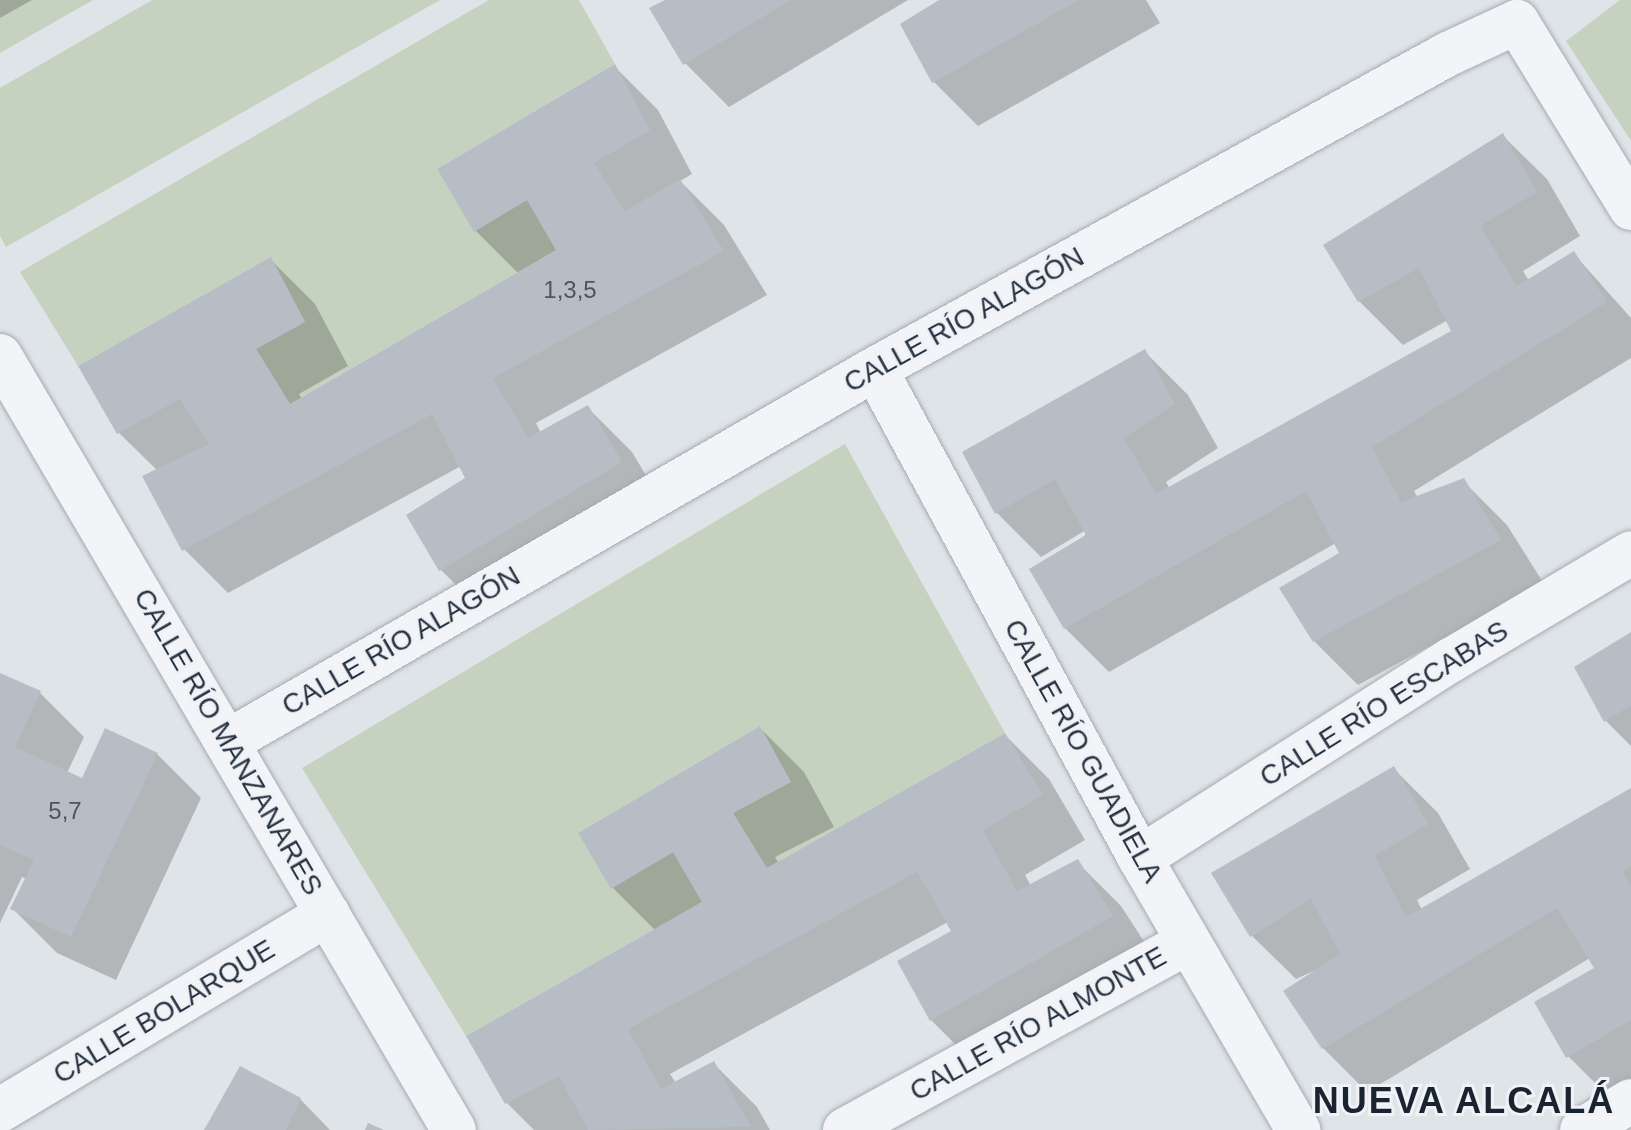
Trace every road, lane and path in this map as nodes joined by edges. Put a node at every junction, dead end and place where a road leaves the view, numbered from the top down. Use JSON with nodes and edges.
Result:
{"nodes":[{"id":1,"x":1631,"y":208,"type":"edge"},
{"id":2,"x":0,"y":356,"type":"edge"},
{"id":3,"x":875,"y":369,"type":"junction"},
{"id":4,"x":1631,"y":553,"type":"edge"},
{"id":5,"x":229,"y":741,"type":"junction"},
{"id":6,"x":1140,"y":858,"type":"junction"},
{"id":7,"x":328,"y":914,"type":"junction"},
{"id":8,"x":1188,"y":942,"type":"junction"},
{"id":9,"x":1631,"y":1101,"type":"edge"},
{"id":10,"x":0,"y":1110,"type":"edge"},
{"id":11,"x":454,"y":1130,"type":"edge"},
{"id":12,"x":845,"y":1130,"type":"edge"},
{"id":13,"x":1298,"y":1130,"type":"edge"},
{"id":14,"x":1582,"y":1130,"type":"edge"}],
"edges":[{"from":1,"to":3,"type":"street","name":"CALLE RÍO ALAGÓN"},
{"from":2,"to":5,"type":"street","name":"CALLE RÍO MANZANARES"},
{"from":3,"to":5,"type":"street","name":"CALLE RÍO ALAGÓN"},
{"from":3,"to":6,"type":"street","name":"CALLE RÍO GUADIELA"},
{"from":4,"to":6,"type":"street","name":"CALLE RÍO ESCABAS"},
{"from":5,"to":7,"type":"street","name":"CALLE RÍO MANZANARES"},
{"from":6,"to":8,"type":"street","name":"CALLE RÍO GUADIELA"},
{"from":7,"to":10,"type":"street","name":"CALLE BOLARQUE"},
{"from":7,"to":11,"type":"street","name":"CALLE RÍO MANZANARES"},
{"from":8,"to":12,"type":"street","name":"CALLE RÍO ALMONTE"},
{"from":8,"to":13,"type":"street","name":"CALLE RÍO GUADIELA"},
{"from":9,"to":14,"type":"street"}]}
